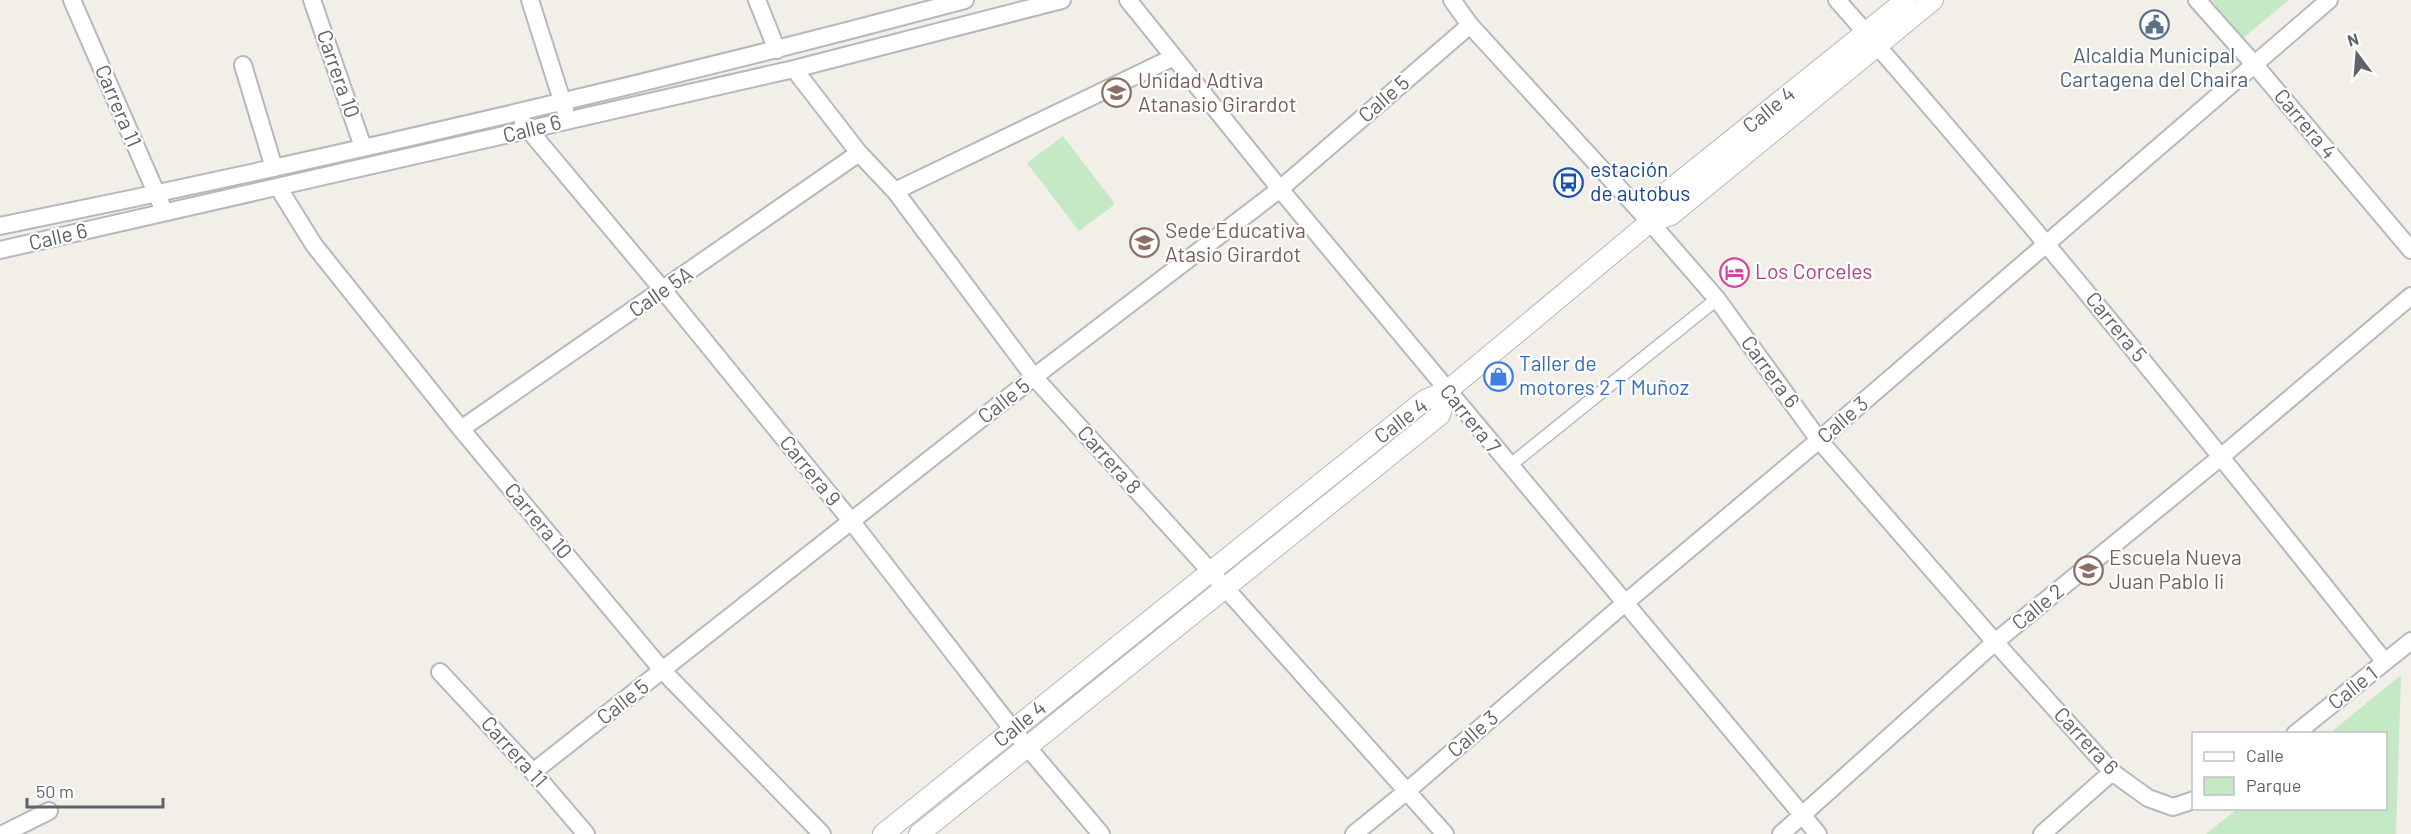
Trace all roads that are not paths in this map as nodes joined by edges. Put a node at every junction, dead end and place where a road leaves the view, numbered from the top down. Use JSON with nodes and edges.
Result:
{"nodes":[{"id":1,"x":72,"y":0,"type":"edge"},
{"id":2,"x":312,"y":0,"type":"edge"},
{"id":3,"x":530,"y":0,"type":"edge"},
{"id":4,"x":757,"y":0,"type":"edge"},
{"id":5,"x":965,"y":0,"type":"edge"},
{"id":6,"x":1062,"y":0,"type":"edge"},
{"id":7,"x":1128,"y":0,"type":"edge"},
{"id":8,"x":1452,"y":0,"type":"edge"},
{"id":9,"x":1837,"y":0,"type":"edge"},
{"id":10,"x":1906,"y":0,"type":"edge"},
{"id":11,"x":1933,"y":0,"type":"edge"},
{"id":12,"x":2197,"y":0,"type":"edge"},
{"id":13,"x":2329,"y":0,"type":"edge"},
{"id":14,"x":1470,"y":25,"type":"junction"},
{"id":15,"x":1871,"y":39,"type":"junction"},
{"id":16,"x":777,"y":50,"type":"junction"},
{"id":17,"x":1174,"y":57,"type":"junction"},
{"id":18,"x":2254,"y":64,"type":"junction"},
{"id":19,"x":243,"y":65,"type":"dead end"},
{"id":20,"x":794,"y":69,"type":"junction"},
{"id":21,"x":561,"y":100,"type":"junction"},
{"id":22,"x":516,"y":112,"type":"junction"},
{"id":23,"x":568,"y":120,"type":"junction"},
{"id":24,"x":528,"y":131,"type":"junction"},
{"id":25,"x":363,"y":147,"type":"junction"},
{"id":26,"x":859,"y":153,"type":"junction"},
{"id":27,"x":274,"y":168,"type":"junction"},
{"id":28,"x":278,"y":187,"type":"junction"},
{"id":29,"x":1280,"y":189,"type":"junction"},
{"id":30,"x":895,"y":191,"type":"junction"},
{"id":31,"x":156,"y":194,"type":"junction"},
{"id":32,"x":165,"y":213,"type":"junction"},
{"id":33,"x":1650,"y":222,"type":"junction"},
{"id":34,"x":0,"y":226,"type":"edge"},
{"id":35,"x":2048,"y":244,"type":"junction"},
{"id":36,"x":0,"y":250,"type":"edge"},
{"id":37,"x":2411,"y":250,"type":"edge"},
{"id":38,"x":663,"y":290,"type":"junction"},
{"id":39,"x":2411,"y":296,"type":"edge"},
{"id":40,"x":1717,"y":299,"type":"junction"},
{"id":41,"x":1034,"y":377,"type":"junction"},
{"id":42,"x":1447,"y":391,"type":"junction"},
{"id":43,"x":461,"y":429,"type":"junction"},
{"id":44,"x":1819,"y":440,"type":"junction"},
{"id":45,"x":2222,"y":456,"type":"junction"},
{"id":46,"x":1509,"y":466,"type":"junction"},
{"id":47,"x":852,"y":522,"type":"junction"},
{"id":48,"x":1211,"y":572,"type":"junction"},
{"id":49,"x":1226,"y":588,"type":"junction"},
{"id":50,"x":1625,"y":603,"type":"junction"},
{"id":51,"x":2411,"y":641,"type":"edge"},
{"id":52,"x":1995,"y":642,"type":"junction"},
{"id":53,"x":2385,"y":662,"type":"junction"},
{"id":54,"x":663,"y":671,"type":"junction"},
{"id":55,"x":440,"y":672,"type":"dead end"},
{"id":56,"x":1013,"y":730,"type":"junction"},
{"id":57,"x":2298,"y":732,"type":"edge"},
{"id":58,"x":1028,"y":747,"type":"junction"},
{"id":59,"x":533,"y":771,"type":"junction"},
{"id":60,"x":2112,"y":772,"type":"junction"},
{"id":61,"x":1407,"y":791,"type":"junction"},
{"id":62,"x":2192,"y":800,"type":"edge"},
{"id":63,"x":49,"y":811,"type":"dead end"},
{"id":64,"x":1802,"y":816,"type":"junction"},
{"id":65,"x":3,"y":834,"type":"edge"},
{"id":66,"x":586,"y":834,"type":"edge"},
{"id":67,"x":822,"y":834,"type":"edge"},
{"id":68,"x":883,"y":834,"type":"edge"},
{"id":69,"x":919,"y":834,"type":"edge"},
{"id":70,"x":1101,"y":834,"type":"edge"},
{"id":71,"x":1354,"y":834,"type":"edge"},
{"id":72,"x":1445,"y":834,"type":"edge"},
{"id":73,"x":1781,"y":834,"type":"edge"},
{"id":74,"x":1818,"y":834,"type":"edge"},
{"id":75,"x":2042,"y":834,"type":"edge"}],
"edges":[{"from":1,"to":31,"type":"street","name":"Carrera 11"},
{"from":2,"to":25,"type":"street","name":"Carrera 10"},
{"from":3,"to":21,"type":"street"},
{"from":4,"to":16,"type":"street"},
{"from":5,"to":16,"type":"street","name":"Calle 6"},
{"from":6,"to":20,"type":"street","name":"Calle 6"},
{"from":7,"to":17,"type":"street","name":"Carrera 7"},
{"from":8,"to":14,"type":"street","name":"Carrera 6"},
{"from":9,"to":15,"type":"street","name":"Carrera 5"},
{"from":10,"to":15,"type":"street","name":"Calle 4"},
{"from":11,"to":15,"type":"street"},
{"from":12,"to":18,"type":"street","name":"Carrera 4"},
{"from":13,"to":18,"type":"street","name":"Calle 3"},
{"from":14,"to":29,"type":"street","name":"Calle 5"},
{"from":14,"to":33,"type":"street","name":"Carrera 6"},
{"from":15,"to":33,"type":"street","name":"Calle 4"},
{"from":15,"to":35,"type":"street","name":"Carrera 5"},
{"from":16,"to":21,"type":"street","name":"Calle 6"},
{"from":17,"to":29,"type":"street","name":"Carrera 7"},
{"from":17,"to":30,"type":"street"},
{"from":18,"to":35,"type":"street","name":"Calle 3"},
{"from":18,"to":37,"type":"street","name":"Carrera 4"},
{"from":19,"to":27,"type":"street"},
{"from":20,"to":23,"type":"street","name":"Calle 6"},
{"from":20,"to":26,"type":"street","name":"Carrera 8"},
{"from":21,"to":22,"type":"street","name":"Calle 6"},
{"from":21,"to":23,"type":"street"},
{"from":22,"to":24,"type":"street","name":"Carrera 9"},
{"from":22,"to":25,"type":"street","name":"Calle 6"},
{"from":23,"to":24,"type":"street","name":"Calle 6"},
{"from":24,"to":28,"type":"street","name":"Calle 6"},
{"from":24,"to":38,"type":"street","name":"Carrera 9"},
{"from":25,"to":27,"type":"street","name":"Calle 6"},
{"from":26,"to":30,"type":"street","name":"Carrera 8"},
{"from":26,"to":38,"type":"street","name":"Calle 5A"},
{"from":27,"to":31,"type":"street","name":"Calle 6"},
{"from":28,"to":32,"type":"street","name":"Calle 6"},
{"from":28,"to":43,"type":"street","name":"Carrera 10"},
{"from":29,"to":41,"type":"street","name":"Calle 5"},
{"from":29,"to":42,"type":"street","name":"Carrera 7"},
{"from":30,"to":41,"type":"street","name":"Carrera 8"},
{"from":31,"to":32,"type":"street","name":"Carrera 11"},
{"from":31,"to":34,"type":"street","name":"Calle 6"},
{"from":32,"to":36,"type":"street","name":"Calle 6"},
{"from":33,"to":40,"type":"street","name":"Carrera 6"},
{"from":33,"to":42,"type":"street","name":"Calle 4"},
{"from":35,"to":44,"type":"street","name":"Calle 3"},
{"from":35,"to":45,"type":"street","name":"Carrera 5"},
{"from":38,"to":43,"type":"street","name":"Calle 5A"},
{"from":38,"to":47,"type":"street","name":"Carrera 9"},
{"from":39,"to":45,"type":"street","name":"Calle 2"},
{"from":40,"to":44,"type":"street","name":"Carrera 6"},
{"from":40,"to":46,"type":"street"},
{"from":41,"to":47,"type":"street","name":"Calle 5"},
{"from":41,"to":48,"type":"street","name":"Carrera 8"},
{"from":42,"to":46,"type":"street","name":"Carrera 7"},
{"from":42,"to":48,"type":"street","name":"Calle 4"},
{"from":42,"to":49,"type":"street"},
{"from":43,"to":54,"type":"street","name":"Carrera 10"},
{"from":44,"to":50,"type":"street","name":"Calle 3"},
{"from":44,"to":52,"type":"street","name":"Carrera 6"},
{"from":45,"to":52,"type":"street","name":"Calle 2"},
{"from":45,"to":53,"type":"street","name":"Carrera 5"},
{"from":46,"to":50,"type":"street","name":"Carrera 7"},
{"from":47,"to":54,"type":"street","name":"Calle 5"},
{"from":47,"to":56,"type":"street","name":"Carrera 9"},
{"from":48,"to":49,"type":"street","name":"Carrera 8"},
{"from":48,"to":56,"type":"street","name":"Calle 4"},
{"from":49,"to":58,"type":"street"},
{"from":49,"to":61,"type":"street","name":"Carrera 8"},
{"from":50,"to":61,"type":"street","name":"Calle 3"},
{"from":50,"to":64,"type":"street","name":"Carrera 7"},
{"from":51,"to":53,"type":"street","name":"Calle 1"},
{"from":52,"to":60,"type":"street","name":"Carrera 6"},
{"from":52,"to":64,"type":"street","name":"Calle 2"},
{"from":53,"to":57,"type":"street","name":"Calle 1"},
{"from":54,"to":59,"type":"street","name":"Calle 5"},
{"from":54,"to":67,"type":"street","name":"Carrera 10"},
{"from":55,"to":59,"type":"street","name":"Carrera 11"},
{"from":56,"to":58,"type":"street","name":"Carrera 9"},
{"from":56,"to":68,"type":"street","name":"Calle 4"},
{"from":58,"to":69,"type":"street"},
{"from":58,"to":70,"type":"street","name":"Carrera 9"},
{"from":59,"to":66,"type":"street","name":"Carrera 11"},
{"from":60,"to":62,"type":"street","name":"Carrera 6"},
{"from":60,"to":75,"type":"street"},
{"from":61,"to":71,"type":"street","name":"Calle 3"},
{"from":61,"to":72,"type":"street","name":"Carrera 8"},
{"from":63,"to":65,"type":"street"},
{"from":64,"to":73,"type":"street","name":"Calle 2"},
{"from":64,"to":74,"type":"street","name":"Carrera 7"}]}
